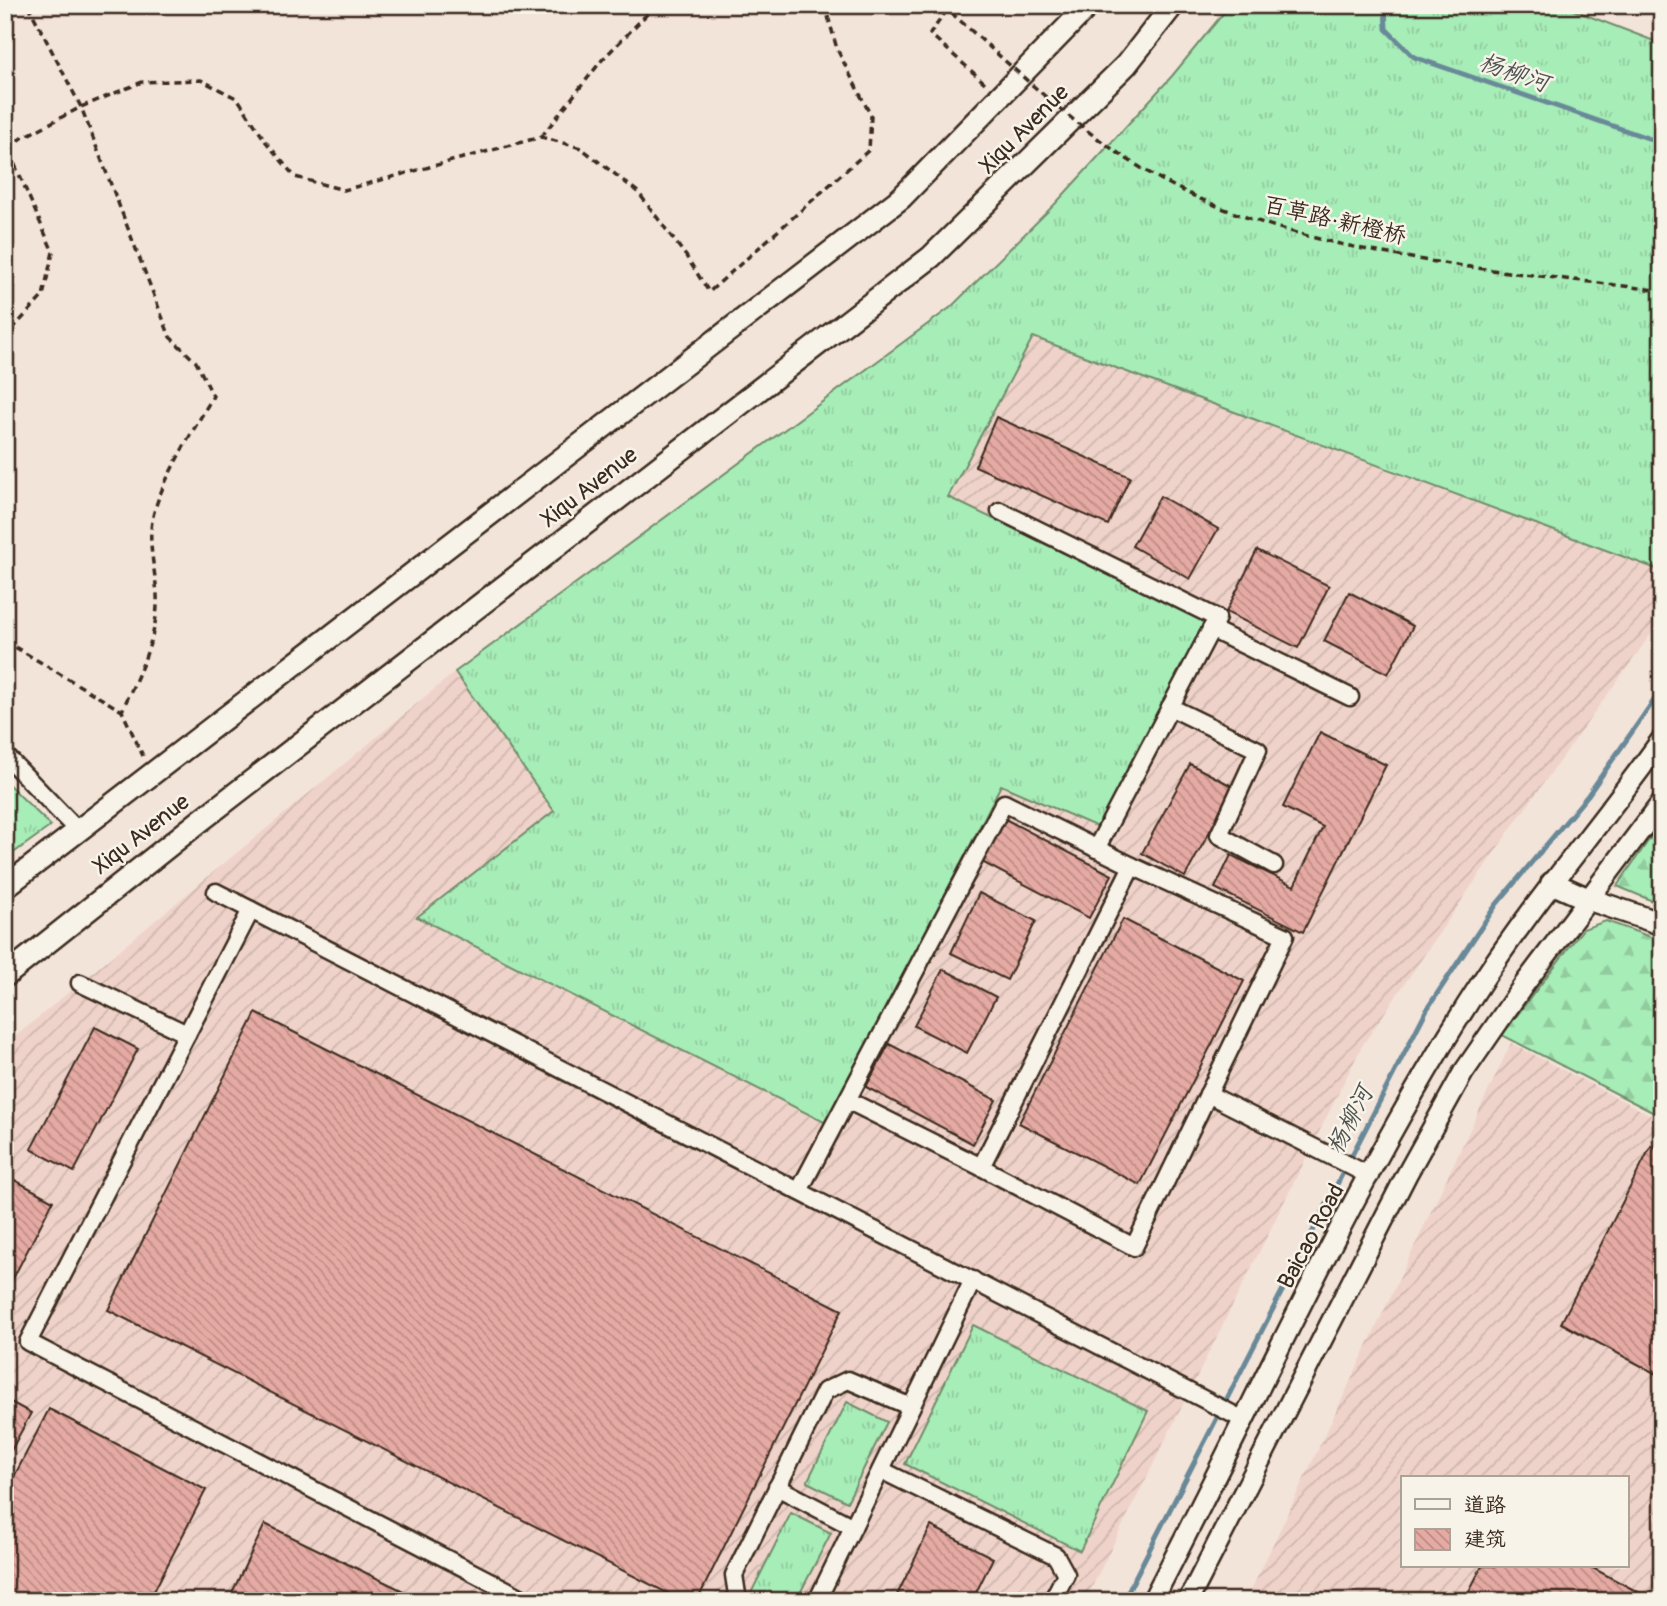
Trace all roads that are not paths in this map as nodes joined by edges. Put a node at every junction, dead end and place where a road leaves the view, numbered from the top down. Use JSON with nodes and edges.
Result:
{"nodes":[{"id":1,"x":1089,"y":5,"type":"edge"},
{"id":2,"x":1173,"y":5,"type":"edge"},
{"id":3,"x":1000,"y":511,"type":"dead end"},
{"id":4,"x":1211,"y":629,"type":"junction"},
{"id":5,"x":1350,"y":697,"type":"dead end"},
{"id":6,"x":1170,"y":707,"type":"junction"},
{"id":7,"x":1662,"y":739,"type":"edge"},
{"id":8,"x":5,"y":755,"type":"edge"},
{"id":9,"x":1662,"y":802,"type":"edge"},
{"id":10,"x":78,"y":831,"type":"junction"},
{"id":11,"x":1096,"y":849,"type":"junction"},
{"id":12,"x":1274,"y":865,"type":"dead end"},
{"id":13,"x":1132,"y":866,"type":"junction"},
{"id":14,"x":1552,"y":883,"type":"junction"},
{"id":15,"x":5,"y":887,"type":"edge"},
{"id":16,"x":216,"y":892,"type":"dead end"},
{"id":17,"x":1588,"y":899,"type":"junction"},
{"id":18,"x":251,"y":910,"type":"junction"},
{"id":19,"x":1662,"y":925,"type":"edge"},
{"id":20,"x":5,"y":976,"type":"edge"},
{"id":21,"x":80,"y":983,"type":"dead end"},
{"id":22,"x":187,"y":1034,"type":"junction"},
{"id":23,"x":1208,"y":1094,"type":"junction"},
{"id":24,"x":847,"y":1100,"type":"junction"},
{"id":25,"x":981,"y":1167,"type":"junction"},
{"id":26,"x":1363,"y":1172,"type":"junction"},
{"id":27,"x":799,"y":1191,"type":"junction"},
{"id":28,"x":973,"y":1280,"type":"junction"},
{"id":29,"x":911,"y":1407,"type":"junction"},
{"id":30,"x":1237,"y":1416,"type":"junction"},
{"id":31,"x":881,"y":1470,"type":"junction"},
{"id":32,"x":777,"y":1487,"type":"junction"},
{"id":33,"x":853,"y":1527,"type":"junction"},
{"id":34,"x":528,"y":1601,"type":"edge"},
{"id":35,"x":738,"y":1601,"type":"edge"},
{"id":36,"x":817,"y":1601,"type":"edge"},
{"id":37,"x":1052,"y":1601,"type":"edge"},
{"id":38,"x":1152,"y":1601,"type":"edge"},
{"id":39,"x":1188,"y":1601,"type":"edge"}],
"edges":[{"from":1,"to":10,"type":"main road","name":"Xiqu Avenue"},
{"from":2,"to":20,"type":"main road","name":"Xiqu Avenue"},
{"from":3,"to":4,"type":"street"},
{"from":4,"to":5,"type":"street"},
{"from":4,"to":6,"type":"street"},
{"from":6,"to":11,"type":"street"},
{"from":6,"to":12,"type":"street"},
{"from":7,"to":14,"type":"street","name":"Baicao Road"},
{"from":8,"to":10,"type":"street"},
{"from":9,"to":17,"type":"street"},
{"from":10,"to":15,"type":"main road","name":"Xiqu Avenue"},
{"from":11,"to":13,"type":"street"},
{"from":11,"to":24,"type":"street"},
{"from":13,"to":23,"type":"street"},
{"from":13,"to":25,"type":"street"},
{"from":14,"to":17,"type":"main road"},
{"from":14,"to":26,"type":"street","name":"Baicao Road"},
{"from":16,"to":18,"type":"street"},
{"from":17,"to":19,"type":"main road"},
{"from":17,"to":39,"type":"street"},
{"from":18,"to":22,"type":"street"},
{"from":18,"to":27,"type":"street"},
{"from":21,"to":22,"type":"street"},
{"from":22,"to":34,"type":"street"},
{"from":23,"to":25,"type":"street"},
{"from":23,"to":26,"type":"street"},
{"from":24,"to":25,"type":"street"},
{"from":24,"to":27,"type":"street"},
{"from":26,"to":30,"type":"street","name":"Baicao Road"},
{"from":27,"to":28,"type":"street"},
{"from":28,"to":29,"type":"street"},
{"from":28,"to":30,"type":"street"},
{"from":29,"to":31,"type":"street"},
{"from":29,"to":32,"type":"street"},
{"from":30,"to":38,"type":"street","name":"Baicao Road"},
{"from":31,"to":33,"type":"street"},
{"from":31,"to":37,"type":"street"},
{"from":32,"to":33,"type":"street"},
{"from":32,"to":35,"type":"street"},
{"from":33,"to":36,"type":"street"}]}
